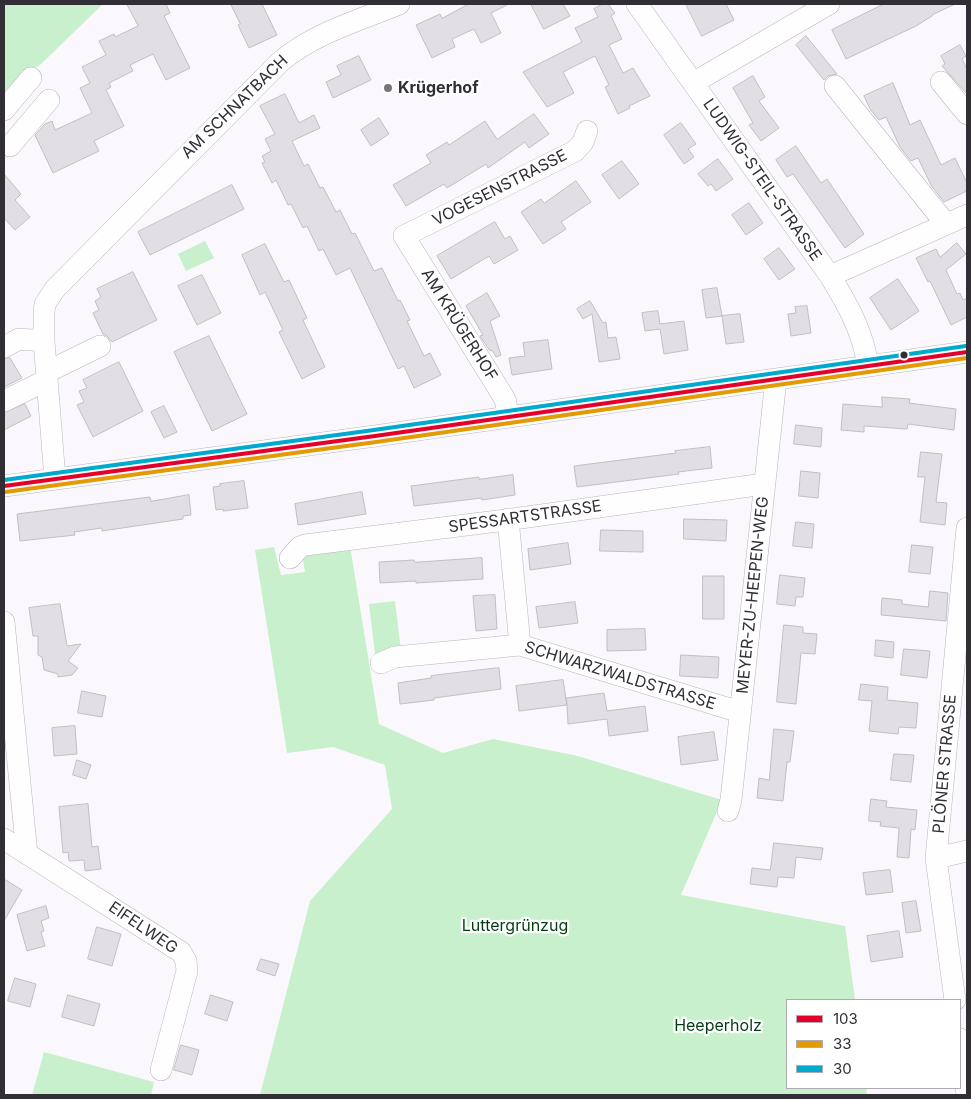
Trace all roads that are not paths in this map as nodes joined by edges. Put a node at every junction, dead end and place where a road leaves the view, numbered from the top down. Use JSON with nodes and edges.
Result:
{"nodes":[{"id":1,"x":399,"y":4,"type":"edge"},
{"id":2,"x":637,"y":4,"type":"edge"},
{"id":3,"x":829,"y":4,"type":"edge"},
{"id":4,"x":31,"y":78,"type":"dead end"},
{"id":5,"x":941,"y":82,"type":"dead end"},
{"id":6,"x":693,"y":83,"type":"junction"},
{"id":7,"x":835,"y":86,"type":"dead end"},
{"id":8,"x":49,"y":100,"type":"dead end"},
{"id":9,"x":4,"y":110,"type":"edge"},
{"id":10,"x":967,"y":114,"type":"edge"},
{"id":11,"x":587,"y":131,"type":"dead end"},
{"id":12,"x":10,"y":146,"type":"dead end"},
{"id":13,"x":967,"y":215,"type":"edge"},
{"id":14,"x":946,"y":224,"type":"junction"},
{"id":15,"x":404,"y":236,"type":"joint"},
{"id":16,"x":830,"y":276,"type":"junction"},
{"id":17,"x":44,"y":335,"type":"junction"},
{"id":18,"x":100,"y":346,"type":"dead end"},
{"id":19,"x":4,"y":347,"type":"edge"},
{"id":20,"x":967,"y":352,"type":"edge"},
{"id":21,"x":868,"y":366,"type":"junction"},
{"id":22,"x":47,"y":376,"type":"junction"},
{"id":23,"x":776,"y":379,"type":"junction"},
{"id":24,"x":4,"y":401,"type":"edge"},
{"id":25,"x":507,"y":417,"type":"junction"},
{"id":26,"x":55,"y":479,"type":"junction"},
{"id":27,"x":764,"y":484,"type":"junction"},
{"id":28,"x":4,"y":486,"type":"edge"},
{"id":29,"x":508,"y":519,"type":"junction"},
{"id":30,"x":967,"y":528,"type":"edge"},
{"id":31,"x":290,"y":558,"type":"dead end"},
{"id":32,"x":4,"y":622,"type":"edge"},
{"id":33,"x":520,"y":645,"type":"junction"},
{"id":34,"x":381,"y":663,"type":"dead end"},
{"id":35,"x":740,"y":712,"type":"junction"},
{"id":36,"x":728,"y":811,"type":"dead end"},
{"id":37,"x":4,"y":839,"type":"edge"},
{"id":38,"x":967,"y":851,"type":"edge"},
{"id":39,"x":27,"y":854,"type":"junction"},
{"id":40,"x":936,"y":858,"type":"junction"},
{"id":41,"x":955,"y":999,"type":"edge"},
{"id":42,"x":961,"y":1047,"type":"edge"},
{"id":43,"x":161,"y":1070,"type":"dead end"},
{"id":44,"x":967,"y":1095,"type":"edge"}],
"edges":[{"from":1,"to":17,"type":"street","name":"AM SCHNATBACH"},
{"from":2,"to":6,"type":"street","name":"LUDWIG-STEIL-STRASSE"},
{"from":3,"to":6,"type":"street"},
{"from":4,"to":9,"type":"street"},
{"from":5,"to":10,"type":"street"},
{"from":6,"to":16,"type":"street","name":"LUDWIG-STEIL-STRASSE"},
{"from":7,"to":14,"type":"street"},
{"from":8,"to":12,"type":"street"},
{"from":11,"to":15,"type":"street","name":"VOGESENSTRASSE"},
{"from":13,"to":14,"type":"street"},
{"from":14,"to":16,"type":"street"},
{"from":15,"to":25,"type":"street","name":"AM KRÜGERHOF"},
{"from":16,"to":21,"type":"street","name":"LUDWIG-STEIL-STRASSE"},
{"from":17,"to":19,"type":"street"},
{"from":17,"to":22,"type":"street"},
{"from":18,"to":22,"type":"street"},
{"from":20,"to":21,"type":"street"},
{"from":21,"to":23,"type":"street"},
{"from":22,"to":24,"type":"street"},
{"from":22,"to":26,"type":"street"},
{"from":23,"to":25,"type":"street"},
{"from":23,"to":27,"type":"street","name":"MEYER-ZU-HEEPEN-WEG"},
{"from":25,"to":26,"type":"street"},
{"from":26,"to":28,"type":"street"},
{"from":27,"to":29,"type":"street","name":"SPESSARTSTRASSE"},
{"from":27,"to":35,"type":"street","name":"MEYER-ZU-HEEPEN-WEG"},
{"from":29,"to":31,"type":"street","name":"SPESSARTSTRASSE"},
{"from":29,"to":33,"type":"street"},
{"from":30,"to":40,"type":"street","name":"PLÖNER STRASSE"},
{"from":32,"to":39,"type":"street"},
{"from":33,"to":34,"type":"street","name":"SCHWARZWALDSTRASSE"},
{"from":33,"to":35,"type":"street","name":"SCHWARZWALDSTRASSE"},
{"from":35,"to":36,"type":"street","name":"MEYER-ZU-HEEPEN-WEG"},
{"from":37,"to":39,"type":"street","name":"EIFELWEG"},
{"from":38,"to":40,"type":"street"},
{"from":39,"to":43,"type":"street","name":"EIFELWEG"},
{"from":40,"to":41,"type":"street","name":"PLÖNER STRASSE"},
{"from":42,"to":44,"type":"street"}]}
